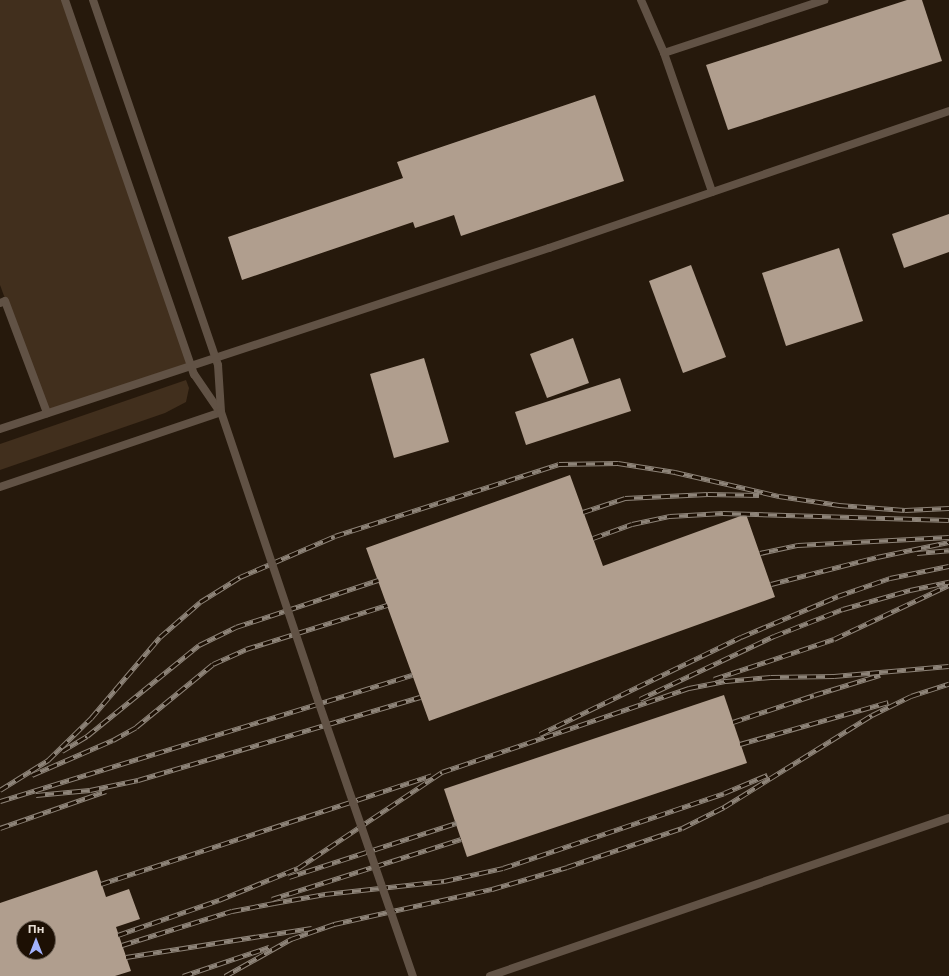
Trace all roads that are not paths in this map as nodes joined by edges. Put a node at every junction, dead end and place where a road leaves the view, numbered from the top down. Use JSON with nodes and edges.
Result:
{"nodes":[{"id":1,"x":65,"y":0,"type":"edge"},
{"id":2,"x":93,"y":0,"type":"edge"},
{"id":3,"x":641,"y":0,"type":"edge"},
{"id":4,"x":824,"y":0,"type":"edge"},
{"id":5,"x":664,"y":53,"type":"junction"},
{"id":6,"x":949,"y":111,"type":"edge"},
{"id":7,"x":712,"y":192,"type":"junction"},
{"id":8,"x":0,"y":303,"type":"edge"},
{"id":9,"x":221,"y":412,"type":"junction"},
{"id":10,"x":47,"y":414,"type":"junction"},
{"id":11,"x":0,"y":429,"type":"edge"},
{"id":12,"x":0,"y":486,"type":"edge"},
{"id":13,"x":949,"y":818,"type":"edge"},
{"id":14,"x":413,"y":976,"type":"edge"},
{"id":15,"x":490,"y":976,"type":"edge"}],
"edges":[{"from":1,"to":9,"type":"lane","bridge":true},
{"from":2,"to":9,"type":"lane","bridge":true},
{"from":3,"to":5,"type":"lane"},
{"from":4,"to":5,"type":"lane"},
{"from":5,"to":7,"type":"lane"},
{"from":6,"to":7,"type":"lane"},
{"from":7,"to":10,"type":"lane"},
{"from":8,"to":10,"type":"lane"},
{"from":9,"to":12,"type":"lane"},
{"from":9,"to":14,"type":"lane","bridge":true},
{"from":10,"to":11,"type":"lane"},
{"from":13,"to":15,"type":"lane"}]}
